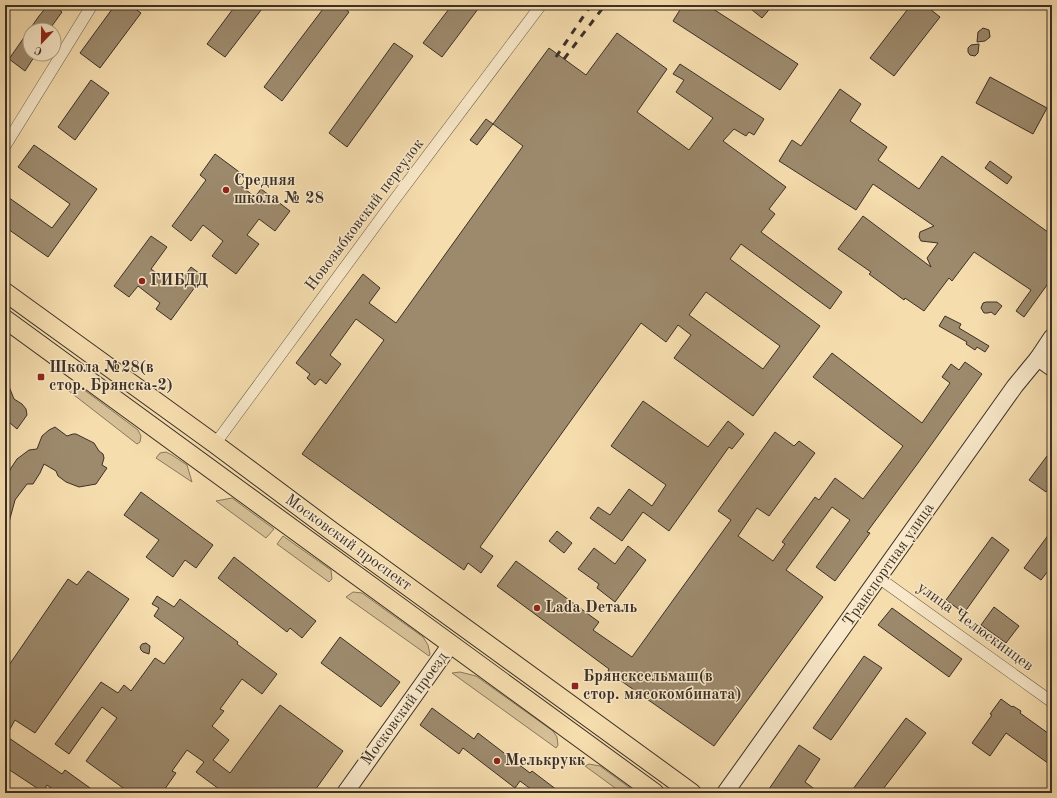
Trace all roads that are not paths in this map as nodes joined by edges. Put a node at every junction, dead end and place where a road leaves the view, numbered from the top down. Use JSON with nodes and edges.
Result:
{"nodes":[{"id":1,"x":92,"y":5,"type":"edge"},
{"id":2,"x":541,"y":5,"type":"edge"},
{"id":3,"x":5,"y":146,"type":"edge"},
{"id":4,"x":5,"y":292,"type":"edge"},
{"id":5,"x":5,"y":319,"type":"edge"},
{"id":6,"x":1052,"y":337,"type":"edge"},
{"id":7,"x":1038,"y":358,"type":"junction"},
{"id":8,"x":1052,"y":368,"type":"edge"},
{"id":9,"x":214,"y":444,"type":"junction"},
{"id":10,"x":202,"y":463,"type":"junction"},
{"id":11,"x":879,"y":578,"type":"junction"},
{"id":12,"x":451,"y":644,"type":"junction"},
{"id":13,"x":1052,"y":702,"type":"edge"},
{"id":14,"x":345,"y":793,"type":"edge"},
{"id":15,"x":655,"y":793,"type":"edge"},
{"id":16,"x":692,"y":793,"type":"edge"},
{"id":17,"x":725,"y":793,"type":"edge"}],
"edges":[{"from":1,"to":3,"type":"street"},
{"from":2,"to":9,"type":"street","name":"Новозыбковский переулок"},
{"from":4,"to":9,"type":"main road","name":"Московский проспект"},
{"from":5,"to":10,"type":"main road","name":"Московский проспект"},
{"from":6,"to":7,"type":"street","name":"Транспортная улица"},
{"from":7,"to":8,"type":"street"},
{"from":7,"to":11,"type":"street","name":"Транспортная улица"},
{"from":9,"to":10,"type":"main road"},
{"from":9,"to":16,"type":"main road","name":"Московский проспект"},
{"from":10,"to":12,"type":"main road","name":"Московский проспект"},
{"from":11,"to":13,"type":"street","name":"улица Челюскинцев"},
{"from":11,"to":17,"type":"street","name":"Транспортная улица"},
{"from":12,"to":14,"type":"street","name":"Московский проезд"},
{"from":12,"to":15,"type":"main road","name":"Московский проспект"}]}
